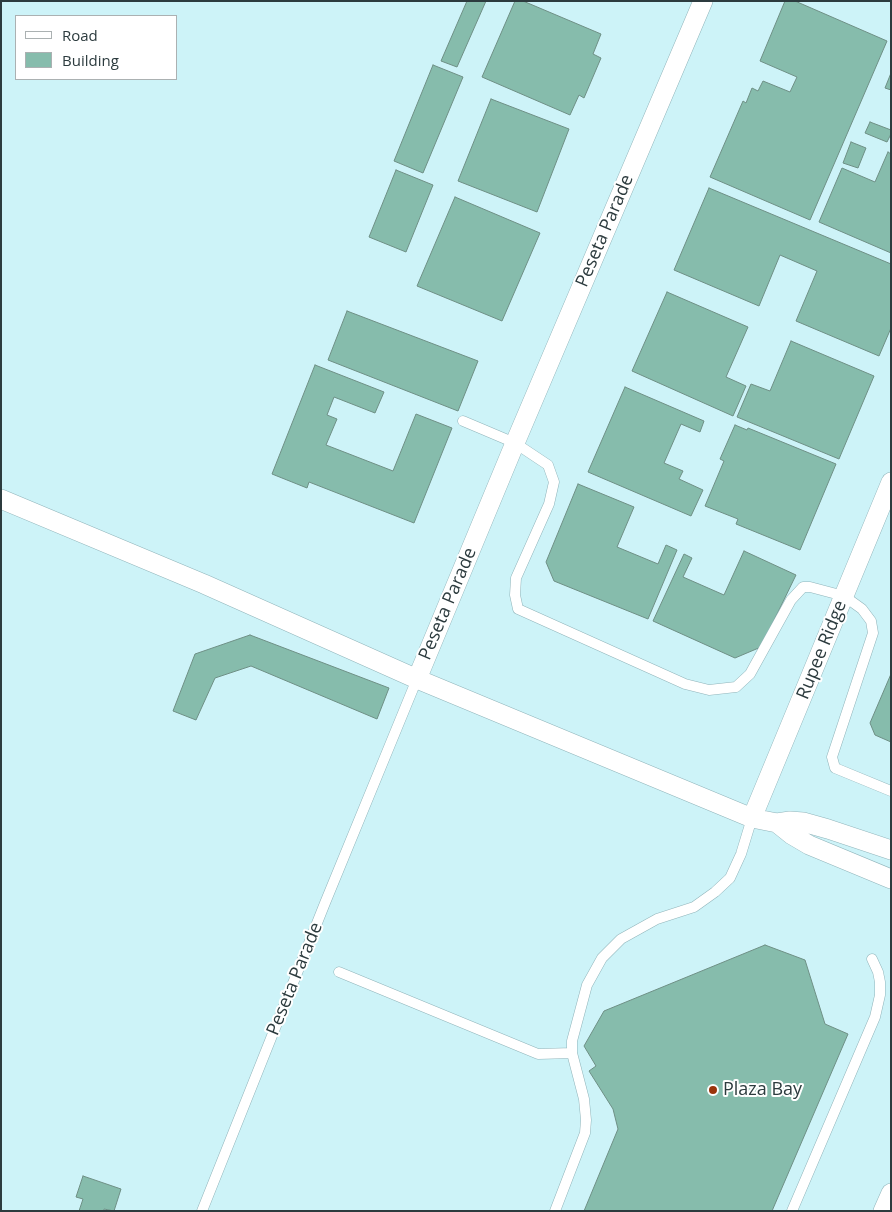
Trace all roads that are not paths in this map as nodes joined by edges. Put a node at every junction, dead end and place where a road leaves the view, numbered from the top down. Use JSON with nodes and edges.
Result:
{"nodes":[{"id":1,"x":703,"y":1,"type":"edge"},
{"id":2,"x":463,"y":421,"type":"dead end"},
{"id":3,"x":515,"y":443,"type":"junction"},
{"id":4,"x":891,"y":482,"type":"edge"},
{"id":5,"x":1,"y":499,"type":"edge"},
{"id":6,"x":844,"y":596,"type":"junction"},
{"id":7,"x":417,"y":679,"type":"junction"},
{"id":8,"x":891,"y":791,"type":"edge"},
{"id":9,"x":752,"y":818,"type":"junction"},
{"id":10,"x":777,"y":824,"type":"junction"},
{"id":11,"x":891,"y":850,"type":"edge"},
{"id":12,"x":891,"y":879,"type":"edge"},
{"id":13,"x":872,"y":959,"type":"dead end"},
{"id":14,"x":340,"y":972,"type":"dead end"},
{"id":15,"x":572,"y":1053,"type":"junction"},
{"id":16,"x":891,"y":1193,"type":"edge"},
{"id":17,"x":202,"y":1211,"type":"edge"},
{"id":18,"x":555,"y":1211,"type":"edge"},
{"id":19,"x":792,"y":1211,"type":"edge"},
{"id":20,"x":883,"y":1211,"type":"edge"}],
"edges":[{"from":1,"to":3,"type":"street","name":"Peseta Parade"},
{"from":2,"to":3,"type":"lane"},
{"from":3,"to":6,"type":"lane"},
{"from":3,"to":7,"type":"street","name":"Peseta Parade"},
{"from":4,"to":6,"type":"street","name":"Rupee Ridge"},
{"from":5,"to":7,"type":"street"},
{"from":6,"to":8,"type":"lane"},
{"from":6,"to":9,"type":"street","name":"Rupee Ridge"},
{"from":7,"to":9,"type":"street"},
{"from":7,"to":17,"type":"lane","name":"Peseta Parade"},
{"from":9,"to":10,"type":"street"},
{"from":9,"to":15,"type":"lane"},
{"from":10,"to":11,"type":"street"},
{"from":10,"to":12,"type":"street"},
{"from":13,"to":19,"type":"lane"},
{"from":14,"to":15,"type":"lane"},
{"from":15,"to":18,"type":"lane"},
{"from":16,"to":20,"type":"street"}]}
